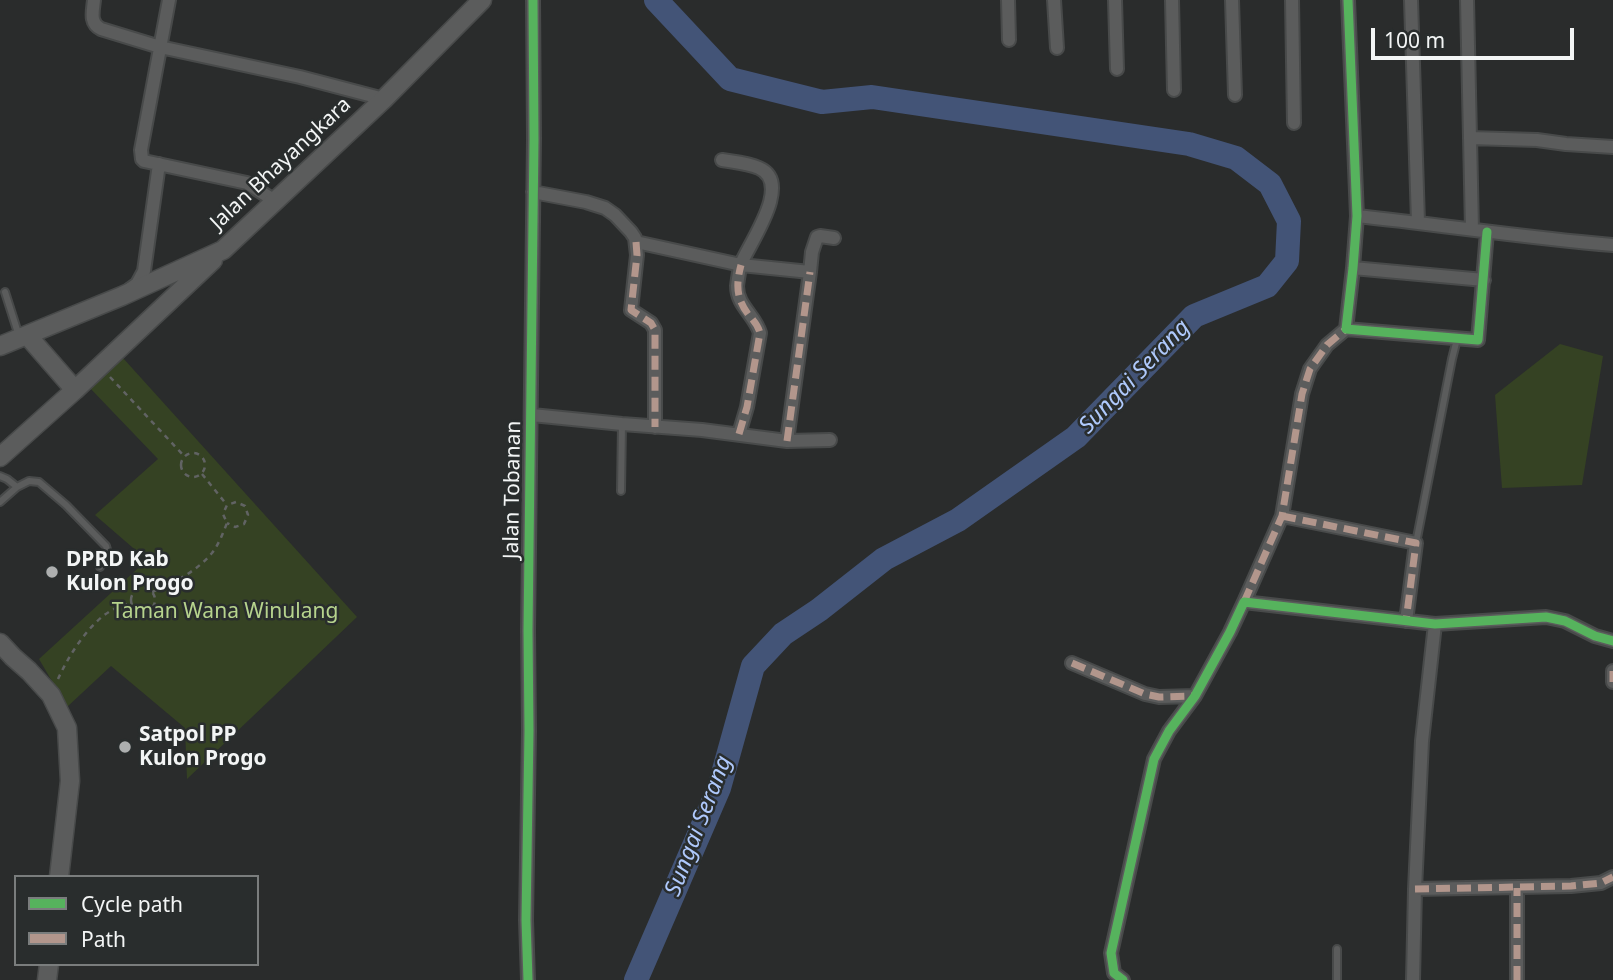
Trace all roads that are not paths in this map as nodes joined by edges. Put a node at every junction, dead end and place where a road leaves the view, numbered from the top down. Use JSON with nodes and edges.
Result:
{"nodes":[{"id":1,"x":94,"y":0,"type":"edge"},
{"id":2,"x":169,"y":0,"type":"edge"},
{"id":3,"x":482,"y":0,"type":"edge"},
{"id":4,"x":533,"y":0,"type":"edge"},
{"id":5,"x":1008,"y":0,"type":"edge"},
{"id":6,"x":1054,"y":0,"type":"edge"},
{"id":7,"x":1115,"y":0,"type":"edge"},
{"id":8,"x":1172,"y":0,"type":"edge"},
{"id":9,"x":1232,"y":0,"type":"edge"},
{"id":10,"x":1292,"y":0,"type":"edge"},
{"id":11,"x":1348,"y":0,"type":"edge"},
{"id":12,"x":1411,"y":0,"type":"edge"},
{"id":13,"x":1467,"y":0,"type":"edge"},
{"id":14,"x":1009,"y":40,"type":"dead end"},
{"id":15,"x":160,"y":47,"type":"junction"},
{"id":16,"x":1057,"y":48,"type":"dead end"},
{"id":17,"x":1117,"y":69,"type":"dead end"},
{"id":18,"x":1174,"y":90,"type":"dead end"},
{"id":19,"x":1235,"y":95,"type":"dead end"},
{"id":20,"x":384,"y":99,"type":"junction"},
{"id":21,"x":1294,"y":123,"type":"dead end"},
{"id":22,"x":1470,"y":138,"type":"junction"},
{"id":23,"x":1613,"y":147,"type":"edge"},
{"id":24,"x":722,"y":160,"type":"dead end"},
{"id":25,"x":159,"y":164,"type":"junction"},
{"id":26,"x":533,"y":192,"type":"junction"},
{"id":27,"x":275,"y":201,"type":"junction"},
{"id":28,"x":1357,"y":216,"type":"junction"},
{"id":29,"x":1418,"y":222,"type":"junction"},
{"id":30,"x":1472,"y":229,"type":"junction"},
{"id":31,"x":1487,"y":232,"type":"junction"},
{"id":32,"x":834,"y":238,"type":"dead end"},
{"id":33,"x":636,"y":242,"type":"junction"},
{"id":34,"x":1613,"y":245,"type":"edge"},
{"id":35,"x":223,"y":250,"type":"junction"},
{"id":36,"x":741,"y":265,"type":"junction"},
{"id":37,"x":1353,"y":268,"type":"junction"},
{"id":38,"x":810,"y":272,"type":"junction"},
{"id":39,"x":1484,"y":280,"type":"junction"},
{"id":40,"x":5,"y":292,"type":"dead end"},
{"id":41,"x":122,"y":296,"type":"junction"},
{"id":42,"x":1346,"y":329,"type":"junction"},
{"id":43,"x":23,"y":336,"type":"junction"},
{"id":44,"x":1457,"y":339,"type":"junction"},
{"id":45,"x":0,"y":346,"type":"edge"},
{"id":46,"x":75,"y":390,"type":"junction"},
{"id":47,"x":532,"y":415,"type":"junction"},
{"id":48,"x":622,"y":424,"type":"junction"},
{"id":49,"x":655,"y":427,"type":"junction"},
{"id":50,"x":739,"y":434,"type":"junction"},
{"id":51,"x":830,"y":440,"type":"dead end"},
{"id":52,"x":787,"y":441,"type":"junction"},
{"id":53,"x":0,"y":457,"type":"edge"},
{"id":54,"x":0,"y":477,"type":"edge"},
{"id":55,"x":16,"y":487,"type":"junction"},
{"id":56,"x":621,"y":491,"type":"dead end"},
{"id":57,"x":0,"y":502,"type":"edge"},
{"id":58,"x":1282,"y":516,"type":"junction"},
{"id":59,"x":1416,"y":543,"type":"junction"},
{"id":60,"x":100,"y":567,"type":"dead end"},
{"id":61,"x":1244,"y":602,"type":"junction"},
{"id":62,"x":1406,"y":621,"type":"junction"},
{"id":63,"x":1435,"y":624,"type":"junction"},
{"id":64,"x":1613,"y":642,"type":"edge"},
{"id":65,"x":0,"y":643,"type":"edge"},
{"id":66,"x":1072,"y":663,"type":"dead end"},
{"id":67,"x":1613,"y":671,"type":"edge"},
{"id":68,"x":1613,"y":682,"type":"edge"},
{"id":69,"x":1195,"y":696,"type":"junction"},
{"id":70,"x":59,"y":875,"type":"edge"},
{"id":71,"x":1613,"y":877,"type":"edge"},
{"id":72,"x":1517,"y":888,"type":"junction"},
{"id":73,"x":1415,"y":889,"type":"junction"},
{"id":74,"x":1337,"y":949,"type":"dead end"},
{"id":75,"x":528,"y":980,"type":"edge"},
{"id":76,"x":1123,"y":980,"type":"edge"},
{"id":77,"x":1337,"y":980,"type":"edge"},
{"id":78,"x":1413,"y":980,"type":"edge"},
{"id":79,"x":1517,"y":980,"type":"edge"}],
"edges":[{"from":1,"to":15,"type":"street"},
{"from":2,"to":15,"type":"street"},
{"from":3,"to":20,"type":"main road","name":"Jalan Bhayangkara"},
{"from":4,"to":26,"type":"street","name":"Jalan Tobanan"},
{"from":5,"to":14,"type":"street"},
{"from":6,"to":16,"type":"street"},
{"from":7,"to":17,"type":"street"},
{"from":8,"to":18,"type":"street"},
{"from":9,"to":19,"type":"street"},
{"from":10,"to":21,"type":"street"},
{"from":11,"to":28,"type":"street"},
{"from":12,"to":29,"type":"street"},
{"from":13,"to":22,"type":"street"},
{"from":15,"to":20,"type":"street"},
{"from":15,"to":25,"type":"street"},
{"from":20,"to":27,"type":"main road","name":"Jalan Bhayangkara"},
{"from":22,"to":23,"type":"street"},
{"from":22,"to":30,"type":"street"},
{"from":24,"to":36,"type":"street"},
{"from":25,"to":27,"type":"street"},
{"from":25,"to":41,"type":"street"},
{"from":26,"to":33,"type":"street"},
{"from":26,"to":47,"type":"street","name":"Jalan Tobanan"},
{"from":27,"to":35,"type":"main road","name":"Jalan Bhayangkara"},
{"from":28,"to":29,"type":"street"},
{"from":28,"to":37,"type":"street"},
{"from":29,"to":30,"type":"street"},
{"from":30,"to":31,"type":"street"},
{"from":31,"to":34,"type":"street"},
{"from":31,"to":39,"type":"street"},
{"from":32,"to":38,"type":"street"},
{"from":33,"to":36,"type":"street"},
{"from":33,"to":49,"type":"street"},
{"from":35,"to":41,"type":"main road","name":"Jalan Bhayangkara"},
{"from":35,"to":46,"type":"main road"},
{"from":36,"to":38,"type":"street"},
{"from":36,"to":50,"type":"street"},
{"from":37,"to":39,"type":"street"},
{"from":37,"to":42,"type":"street"},
{"from":38,"to":52,"type":"street"},
{"from":39,"to":44,"type":"street"},
{"from":40,"to":43,"type":"lane"},
{"from":41,"to":43,"type":"main road","name":"Jalan Bhayangkara"},
{"from":42,"to":44,"type":"street"},
{"from":42,"to":58,"type":"street"},
{"from":43,"to":45,"type":"main road","name":"Jalan Bhayangkara"},
{"from":43,"to":46,"type":"main road"},
{"from":44,"to":59,"type":"lane"},
{"from":46,"to":53,"type":"main road"},
{"from":47,"to":48,"type":"street"},
{"from":47,"to":75,"type":"street","name":"Jalan Tobanan"},
{"from":48,"to":49,"type":"street"},
{"from":48,"to":56,"type":"lane"},
{"from":49,"to":50,"type":"street"},
{"from":50,"to":52,"type":"street"},
{"from":51,"to":52,"type":"street"},
{"from":54,"to":55,"type":"lane"},
{"from":55,"to":57,"type":"lane"},
{"from":55,"to":60,"type":"lane"},
{"from":58,"to":59,"type":"street"},
{"from":58,"to":61,"type":"street"},
{"from":59,"to":62,"type":"street"},
{"from":61,"to":62,"type":"street"},
{"from":61,"to":69,"type":"street"},
{"from":62,"to":63,"type":"street"},
{"from":63,"to":64,"type":"street"},
{"from":63,"to":73,"type":"street"},
{"from":65,"to":70,"type":"main road"},
{"from":66,"to":69,"type":"street"},
{"from":67,"to":68,"type":"street"},
{"from":69,"to":76,"type":"street"},
{"from":71,"to":72,"type":"street"},
{"from":72,"to":73,"type":"street"},
{"from":72,"to":79,"type":"street"},
{"from":73,"to":78,"type":"street"},
{"from":74,"to":77,"type":"lane"}]}
